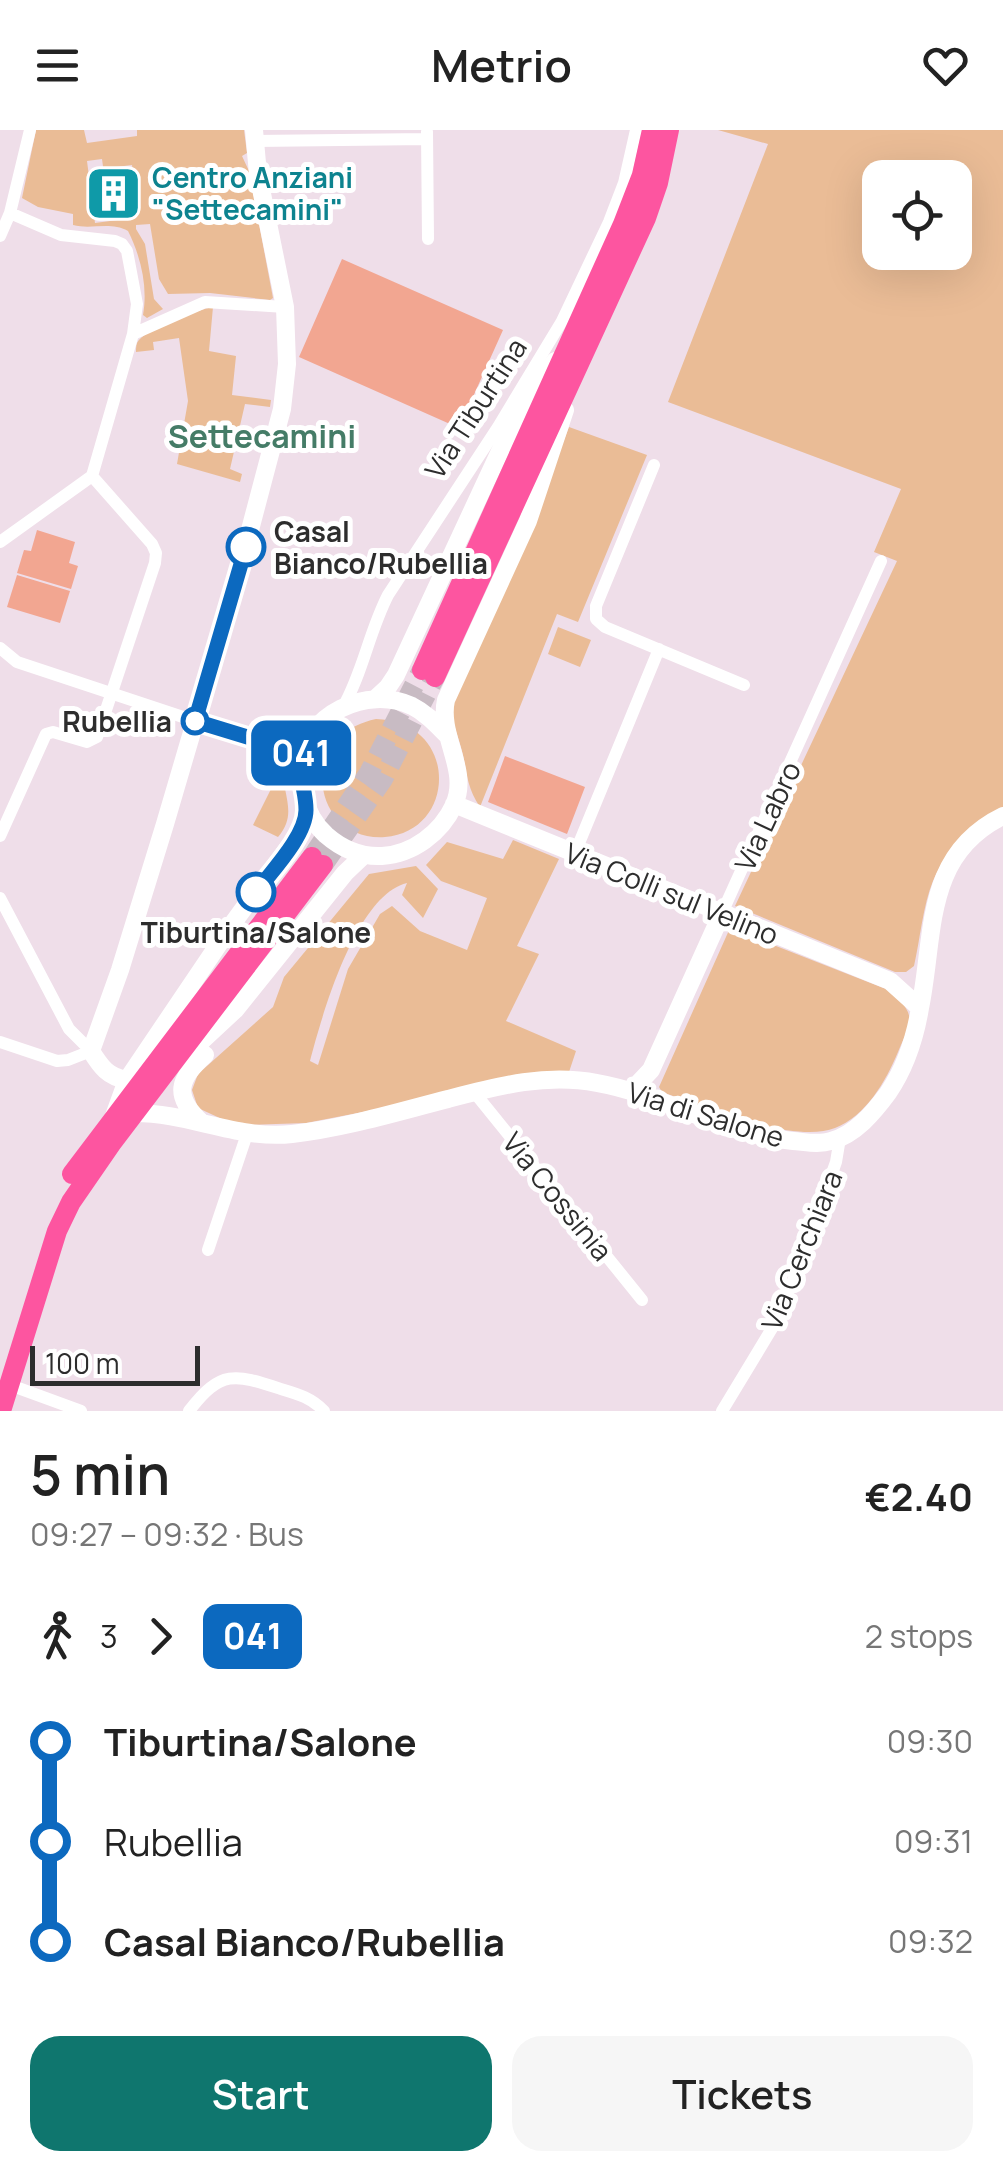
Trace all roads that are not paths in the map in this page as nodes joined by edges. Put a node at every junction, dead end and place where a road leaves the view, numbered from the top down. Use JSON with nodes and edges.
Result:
{"nodes":[{"id":1,"x":30,"y":130,"type":"edge"},
{"id":2,"x":636,"y":130,"type":"edge"},
{"id":3,"x":652,"y":130,"type":"edge"},
{"id":4,"x":669,"y":130,"type":"edge"},
{"id":5,"x":427,"y":134,"type":"edge"},
{"id":6,"x":254,"y":136,"type":"edge"},
{"id":7,"x":10,"y":213,"type":"junction"},
{"id":8,"x":0,"y":236,"type":"edge"},
{"id":9,"x":428,"y":240,"type":"dead end"},
{"id":10,"x":600,"y":277,"type":"junction"},
{"id":11,"x":285,"y":307,"type":"junction"},
{"id":12,"x":132,"y":334,"type":"junction"},
{"id":13,"x":575,"y":372,"type":"junction"},
{"id":14,"x":654,"y":465,"type":"dead end"},
{"id":15,"x":92,"y":476,"type":"junction"},
{"id":16,"x":0,"y":542,"type":"edge"},
{"id":17,"x":881,"y":560,"type":"dead end"},
{"id":18,"x":0,"y":648,"type":"edge"},
{"id":19,"x":659,"y":649,"type":"junction"},
{"id":20,"x":744,"y":684,"type":"dead end"},
{"id":21,"x":112,"y":694,"type":"junction"},
{"id":22,"x":375,"y":699,"type":"junction"},
{"id":23,"x":343,"y":708,"type":"junction"},
{"id":24,"x":195,"y":721,"type":"junction"},
{"id":25,"x":446,"y":735,"type":"junction"},
{"id":26,"x":303,"y":754,"type":"junction"},
{"id":27,"x":454,"y":804,"type":"junction"},
{"id":28,"x":306,"y":808,"type":"junction"},
{"id":29,"x":1003,"y":816,"type":"edge"},
{"id":30,"x":0,"y":836,"type":"edge"},
{"id":31,"x":574,"y":853,"type":"junction"},
{"id":32,"x":364,"y":855,"type":"junction"},
{"id":33,"x":0,"y":898,"type":"edge"},
{"id":34,"x":722,"y":913,"type":"junction"},
{"id":35,"x":272,"y":964,"type":"junction"},
{"id":36,"x":926,"y":964,"type":"junction"},
{"id":37,"x":890,"y":980,"type":"junction"},
{"id":38,"x":920,"y":1008,"type":"junction"},
{"id":39,"x":0,"y":1042,"type":"edge"},
{"id":40,"x":92,"y":1051,"type":"junction"},
{"id":41,"x":651,"y":1070,"type":"junction"},
{"id":42,"x":164,"y":1074,"type":"junction"},
{"id":43,"x":127,"y":1080,"type":"junction"},
{"id":44,"x":632,"y":1090,"type":"junction"},
{"id":45,"x":474,"y":1092,"type":"junction"},
{"id":46,"x":658,"y":1099,"type":"junction"},
{"id":47,"x":124,"y":1114,"type":"junction"},
{"id":48,"x":201,"y":1122,"type":"junction"},
{"id":49,"x":247,"y":1134,"type":"junction"},
{"id":50,"x":840,"y":1138,"type":"junction"},
{"id":51,"x":208,"y":1250,"type":"dead end"},
{"id":52,"x":642,"y":1300,"type":"dead end"},
{"id":53,"x":5,"y":1378,"type":"edge"},
{"id":54,"x":1,"y":1411,"type":"edge"},
{"id":55,"x":81,"y":1411,"type":"edge"},
{"id":56,"x":189,"y":1411,"type":"edge"},
{"id":57,"x":324,"y":1411,"type":"edge"},
{"id":58,"x":722,"y":1411,"type":"edge"}],
"edges":[{"from":1,"to":7,"type":"street"},
{"from":2,"to":23,"type":"street","name":"Via Tiburtina"},
{"from":3,"to":10,"type":"main road","name":"Via Tiburtina"},
{"from":4,"to":13,"type":"main road","name":"Via Tiburtina"},
{"from":5,"to":6,"type":"street"},
{"from":5,"to":9,"type":"street"},
{"from":6,"to":11,"type":"street"},
{"from":7,"to":8,"type":"street"},
{"from":7,"to":12,"type":"street"},
{"from":10,"to":13,"type":"main road","name":"Via Tiburtina"},
{"from":10,"to":22,"type":"street","name":"Via Tiburtina"},
{"from":11,"to":12,"type":"street"},
{"from":11,"to":24,"type":"street"},
{"from":12,"to":15,"type":"street"},
{"from":13,"to":25,"type":"street","name":"Via Tiburtina"},
{"from":14,"to":19,"type":"street"},
{"from":15,"to":16,"type":"street"},
{"from":15,"to":21,"type":"street"},
{"from":17,"to":34,"type":"street","name":"Via Labro"},
{"from":18,"to":21,"type":"street"},
{"from":19,"to":20,"type":"street"},
{"from":19,"to":31,"type":"street"},
{"from":21,"to":24,"type":"street"},
{"from":21,"to":30,"type":"street"},
{"from":22,"to":23,"type":"street","name":"Via Tiburtina"},
{"from":22,"to":25,"type":"street"},
{"from":23,"to":26,"type":"street","name":"Via Tiburtina"},
{"from":24,"to":26,"type":"street"},
{"from":24,"to":40,"type":"street"},
{"from":25,"to":27,"type":"street","name":"Via Tiburtina"},
{"from":26,"to":28,"type":"street"},
{"from":27,"to":31,"type":"street","name":"Via Colli sul Velino"},
{"from":27,"to":32,"type":"street"},
{"from":28,"to":32,"type":"street"},
{"from":28,"to":43,"type":"street"},
{"from":29,"to":36,"type":"street"},
{"from":31,"to":34,"type":"street","name":"Via Colli sul Velino"},
{"from":32,"to":35,"type":"street"},
{"from":33,"to":40,"type":"street"},
{"from":34,"to":37,"type":"street","name":"Via Colli sul Velino"},
{"from":34,"to":41,"type":"street","name":"Via Labro"},
{"from":35,"to":42,"type":"street"},
{"from":35,"to":48,"type":"street"},
{"from":36,"to":37,"type":"street"},
{"from":36,"to":38,"type":"street"},
{"from":37,"to":38,"type":"street","name":"Via Colli sul Velino"},
{"from":38,"to":50,"type":"street"},
{"from":39,"to":40,"type":"street"},
{"from":40,"to":43,"type":"street"},
{"from":41,"to":44,"type":"street","name":"Via Labro"},
{"from":41,"to":46,"type":"street"},
{"from":42,"to":47,"type":"main road"},
{"from":42,"to":47,"type":"main road"},
{"from":43,"to":47,"type":"street"},
{"from":44,"to":45,"type":"street","name":"Via di Salone"},
{"from":44,"to":46,"type":"street","name":"Via di Salone"},
{"from":45,"to":49,"type":"street","name":"Via di Salone"},
{"from":45,"to":52,"type":"street","name":"Via Cossinia"},
{"from":46,"to":50,"type":"street","name":"Via di Salone"},
{"from":47,"to":48,"type":"street","name":"Via di Salone"},
{"from":47,"to":53,"type":"main road"},
{"from":48,"to":49,"type":"street","name":"Via di Salone"},
{"from":49,"to":51,"type":"street"},
{"from":50,"to":58,"type":"street","name":"Via Cerchiara"},
{"from":53,"to":54,"type":"main road"},
{"from":53,"to":55,"type":"street"},
{"from":56,"to":57,"type":"street"}]}
